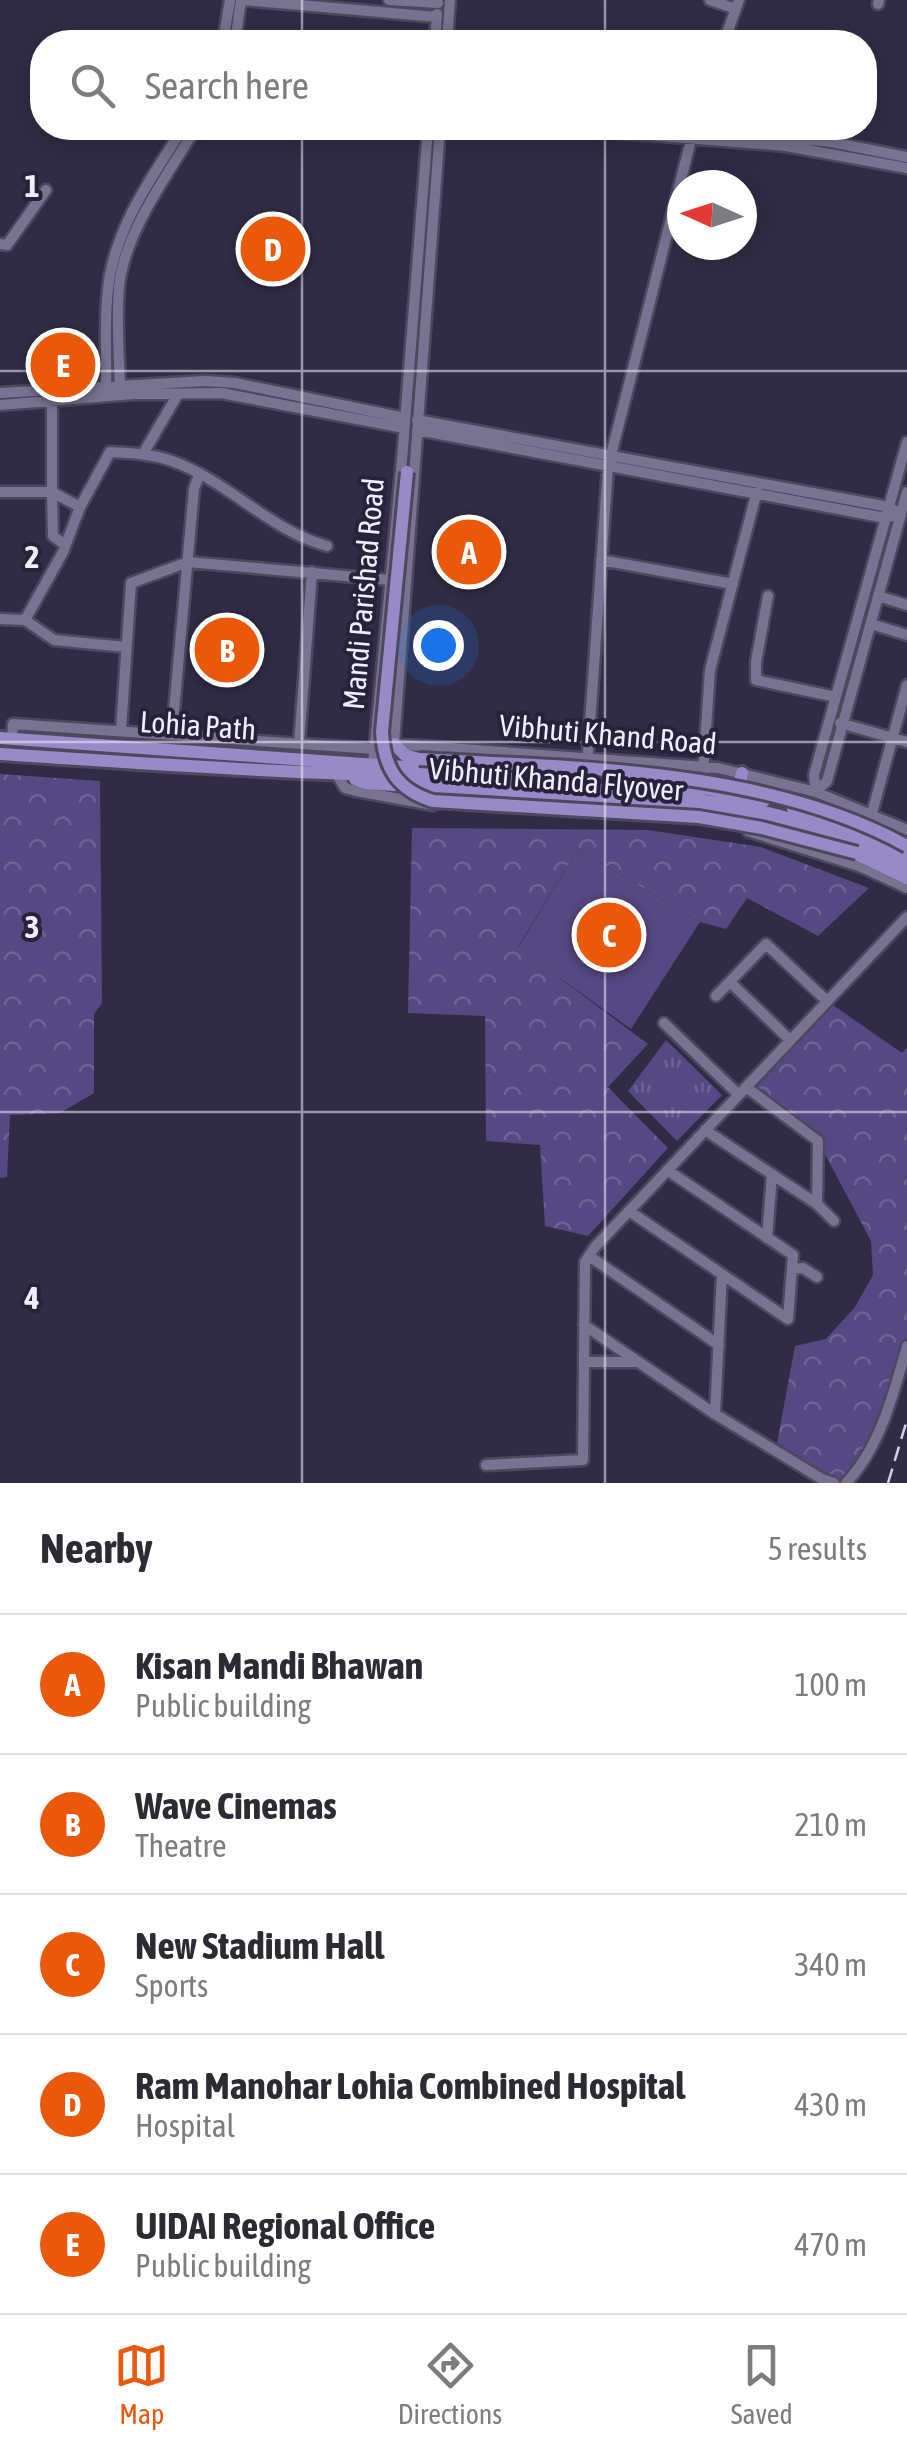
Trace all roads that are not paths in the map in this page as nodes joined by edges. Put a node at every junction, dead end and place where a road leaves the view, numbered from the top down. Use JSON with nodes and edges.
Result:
{"nodes":[{"id":1,"x":230,"y":0,"type":"edge"},
{"id":2,"x":242,"y":0,"type":"edge"},
{"id":3,"x":389,"y":0,"type":"edge"},
{"id":4,"x":450,"y":0,"type":"edge"},
{"id":5,"x":710,"y":0,"type":"edge"},
{"id":6,"x":438,"y":2,"type":"edge"},
{"id":7,"x":737,"y":5,"type":"edge"},
{"id":8,"x":436,"y":17,"type":"junction"},
{"id":9,"x":225,"y":30,"type":"edge"},
{"id":10,"x":237,"y":30,"type":"edge"},
{"id":11,"x":435,"y":30,"type":"edge"},
{"id":12,"x":448,"y":30,"type":"edge"},
{"id":13,"x":728,"y":30,"type":"edge"},
{"id":14,"x":175,"y":140,"type":"edge"},
{"id":15,"x":188,"y":140,"type":"edge"},
{"id":16,"x":427,"y":140,"type":"edge"},
{"id":17,"x":439,"y":140,"type":"edge"},
{"id":18,"x":689,"y":140,"type":"edge"},
{"id":19,"x":751,"y":140,"type":"edge"},
{"id":20,"x":808,"y":140,"type":"edge"},
{"id":21,"x":907,"y":157,"type":"edge"},
{"id":22,"x":907,"y":168,"type":"edge"},
{"id":23,"x":46,"y":190,"type":"dead end"},
{"id":24,"x":0,"y":244,"type":"edge"},
{"id":25,"x":113,"y":330,"type":"junction"},
{"id":26,"x":120,"y":389,"type":"junction"},
{"id":27,"x":106,"y":390,"type":"junction"},
{"id":28,"x":0,"y":393,"type":"edge"},
{"id":29,"x":178,"y":394,"type":"junction"},
{"id":30,"x":262,"y":394,"type":"junction"},
{"id":31,"x":52,"y":401,"type":"junction"},
{"id":32,"x":0,"y":405,"type":"edge"},
{"id":33,"x":411,"y":424,"type":"junction"},
{"id":34,"x":907,"y":442,"type":"edge"},
{"id":35,"x":143,"y":454,"type":"junction"},
{"id":36,"x":609,"y":461,"type":"junction"},
{"id":37,"x":404,"y":466,"type":"junction"},
{"id":38,"x":200,"y":475,"type":"junction"},
{"id":39,"x":718,"y":475,"type":"junction"},
{"id":40,"x":701,"y":484,"type":"junction"},
{"id":41,"x":758,"y":489,"type":"junction"},
{"id":42,"x":0,"y":492,"type":"edge"},
{"id":43,"x":52,"y":492,"type":"junction"},
{"id":44,"x":907,"y":492,"type":"edge"},
{"id":45,"x":80,"y":507,"type":"junction"},
{"id":46,"x":888,"y":513,"type":"junction"},
{"id":47,"x":901,"y":514,"type":"junction"},
{"id":48,"x":66,"y":545,"type":"junction"},
{"id":49,"x":327,"y":546,"type":"dead end"},
{"id":50,"x":601,"y":560,"type":"junction"},
{"id":51,"x":188,"y":562,"type":"junction"},
{"id":52,"x":312,"y":572,"type":"junction"},
{"id":53,"x":390,"y":580,"type":"junction"},
{"id":54,"x":733,"y":584,"type":"junction"},
{"id":55,"x":768,"y":596,"type":"dead end"},
{"id":56,"x":878,"y":596,"type":"junction"},
{"id":57,"x":907,"y":605,"type":"edge"},
{"id":58,"x":0,"y":619,"type":"edge"},
{"id":59,"x":25,"y":620,"type":"junction"},
{"id":60,"x":870,"y":624,"type":"junction"},
{"id":61,"x":907,"y":635,"type":"edge"},
{"id":62,"x":126,"y":647,"type":"junction"},
{"id":63,"x":907,"y":684,"type":"edge"},
{"id":64,"x":836,"y":697,"type":"junction"},
{"id":65,"x":377,"y":710,"type":"junction"},
{"id":66,"x":396,"y":712,"type":"junction"},
{"id":67,"x":829,"y":720,"type":"junction"},
{"id":68,"x":0,"y":723,"type":"edge"},
{"id":69,"x":843,"y":724,"type":"junction"},
{"id":70,"x":121,"y":730,"type":"junction"},
{"id":71,"x":9,"y":733,"type":"edge"},
{"id":72,"x":172,"y":733,"type":"junction"},
{"id":73,"x":893,"y":738,"type":"junction"},
{"id":74,"x":907,"y":742,"type":"edge"},
{"id":75,"x":298,"y":744,"type":"junction"},
{"id":76,"x":394,"y":744,"type":"junction"},
{"id":77,"x":375,"y":749,"type":"junction"},
{"id":78,"x":0,"y":754,"type":"edge"},
{"id":79,"x":587,"y":756,"type":"junction"},
{"id":80,"x":373,"y":764,"type":"junction"},
{"id":81,"x":703,"y":766,"type":"junction"},
{"id":82,"x":329,"y":773,"type":"junction"},
{"id":83,"x":742,"y":773,"type":"junction"},
{"id":84,"x":586,"y":780,"type":"junction"},
{"id":85,"x":816,"y":792,"type":"junction"},
{"id":86,"x":737,"y":794,"type":"junction"},
{"id":87,"x":695,"y":797,"type":"junction"},
{"id":88,"x":872,"y":814,"type":"junction"},
{"id":89,"x":907,"y":830,"type":"edge"},
{"id":90,"x":907,"y":846,"type":"edge"},
{"id":91,"x":857,"y":854,"type":"junction"},
{"id":92,"x":907,"y":856,"type":"edge"},
{"id":93,"x":907,"y":867,"type":"edge"},
{"id":94,"x":907,"y":878,"type":"edge"},
{"id":95,"x":907,"y":888,"type":"edge"},
{"id":96,"x":907,"y":916,"type":"edge"},
{"id":97,"x":730,"y":982,"type":"junction"},
{"id":98,"x":716,"y":996,"type":"dead end"},
{"id":99,"x":827,"y":1001,"type":"junction"},
{"id":100,"x":664,"y":1023,"type":"dead end"},
{"id":101,"x":790,"y":1040,"type":"junction"},
{"id":102,"x":742,"y":1091,"type":"junction"},
{"id":103,"x":706,"y":1130,"type":"junction"},
{"id":104,"x":667,"y":1170,"type":"junction"},
{"id":105,"x":772,"y":1174,"type":"junction"},
{"id":106,"x":816,"y":1204,"type":"junction"},
{"id":107,"x":629,"y":1211,"type":"junction"},
{"id":108,"x":834,"y":1222,"type":"dead end"},
{"id":109,"x":767,"y":1238,"type":"junction"},
{"id":110,"x":589,"y":1256,"type":"junction"},
{"id":111,"x":792,"y":1269,"type":"junction"},
{"id":112,"x":722,"y":1274,"type":"junction"},
{"id":113,"x":817,"y":1277,"type":"dead end"},
{"id":114,"x":584,"y":1325,"type":"junction"},
{"id":115,"x":718,"y":1344,"type":"junction"},
{"id":116,"x":907,"y":1346,"type":"edge"},
{"id":117,"x":584,"y":1362,"type":"junction"},
{"id":118,"x":638,"y":1362,"type":"junction"},
{"id":119,"x":716,"y":1414,"type":"junction"},
{"id":120,"x":486,"y":1464,"type":"dead end"},
{"id":121,"x":834,"y":1483,"type":"edge"},
{"id":122,"x":846,"y":1483,"type":"edge"}],
"edges":[{"from":1,"to":9,"type":"street"},
{"from":2,"to":8,"type":"street"},
{"from":2,"to":10,"type":"street"},
{"from":3,"to":6,"type":"street"},
{"from":4,"to":12,"type":"street"},
{"from":5,"to":7,"type":"street"},
{"from":6,"to":8,"type":"street"},
{"from":7,"to":13,"type":"street"},
{"from":8,"to":11,"type":"street"},
{"from":14,"to":25,"type":"street"},
{"from":15,"to":25,"type":"street"},
{"from":16,"to":33,"type":"street"},
{"from":17,"to":33,"type":"street"},
{"from":18,"to":36,"type":"street"},
{"from":19,"to":22,"type":"street"},
{"from":20,"to":21,"type":"street"},
{"from":23,"to":24,"type":"street"},
{"from":25,"to":26,"type":"street"},
{"from":25,"to":27,"type":"street"},
{"from":26,"to":27,"type":"street"},
{"from":26,"to":29,"type":"street"},
{"from":26,"to":30,"type":"street"},
{"from":27,"to":28,"type":"street"},
{"from":27,"to":31,"type":"street"},
{"from":29,"to":30,"type":"street"},
{"from":29,"to":35,"type":"street"},
{"from":30,"to":33,"type":"street"},
{"from":30,"to":33,"type":"street"},
{"from":31,"to":32,"type":"street"},
{"from":31,"to":43,"type":"street"},
{"from":33,"to":36,"type":"street"},
{"from":33,"to":37,"type":"street","name":"Mandi Parishad Road"},
{"from":33,"to":66,"type":"street"},
{"from":34,"to":46,"type":"street"},
{"from":35,"to":38,"type":"street"},
{"from":35,"to":45,"type":"street"},
{"from":36,"to":39,"type":"street"},
{"from":36,"to":40,"type":"street"},
{"from":36,"to":50,"type":"street"},
{"from":37,"to":53,"type":"street","name":"Mandi Parishad Road"},
{"from":37,"to":91,"type":"main road","name":"Vibhuti Khanda Flyover","bridge":true},
{"from":38,"to":49,"type":"street"},
{"from":38,"to":51,"type":"street"},
{"from":39,"to":40,"type":"street"},
{"from":39,"to":41,"type":"street"},
{"from":40,"to":41,"type":"street"},
{"from":41,"to":46,"type":"street"},
{"from":41,"to":54,"type":"street"},
{"from":42,"to":43,"type":"street"},
{"from":43,"to":45,"type":"street"},
{"from":43,"to":48,"type":"street"},
{"from":44,"to":47,"type":"street"},
{"from":45,"to":48,"type":"street"},
{"from":46,"to":47,"type":"street"},
{"from":46,"to":64,"type":"street"},
{"from":47,"to":56,"type":"street"},
{"from":48,"to":59,"type":"street"},
{"from":50,"to":54,"type":"street"},
{"from":50,"to":79,"type":"street"},
{"from":51,"to":52,"type":"street"},
{"from":51,"to":62,"type":"street"},
{"from":51,"to":72,"type":"street"},
{"from":52,"to":53,"type":"street"},
{"from":52,"to":75,"type":"street"},
{"from":53,"to":65,"type":"street","name":"Mandi Parishad Road"},
{"from":54,"to":81,"type":"street"},
{"from":55,"to":64,"type":"street"},
{"from":56,"to":57,"type":"street"},
{"from":56,"to":60,"type":"street"},
{"from":58,"to":59,"type":"street"},
{"from":59,"to":62,"type":"street"},
{"from":60,"to":61,"type":"street"},
{"from":60,"to":69,"type":"street"},
{"from":62,"to":70,"type":"street"},
{"from":63,"to":73,"type":"street"},
{"from":64,"to":67,"type":"street"},
{"from":65,"to":66,"type":"street"},
{"from":65,"to":77,"type":"street","name":"Mandi Parishad Road"},
{"from":66,"to":76,"type":"street"},
{"from":67,"to":69,"type":"street"},
{"from":67,"to":85,"type":"street"},
{"from":68,"to":71,"type":"street"},
{"from":69,"to":73,"type":"street"},
{"from":69,"to":85,"type":"street"},
{"from":70,"to":71,"type":"street"},
{"from":70,"to":72,"type":"street"},
{"from":71,"to":80,"type":"main road","name":"Lohia Path"},
{"from":72,"to":75,"type":"street"},
{"from":73,"to":74,"type":"street"},
{"from":73,"to":88,"type":"street"},
{"from":75,"to":77,"type":"street"},
{"from":76,"to":79,"type":"street","name":"Vibhuti Khand Road"},
{"from":76,"to":90,"type":"main road","bridge":true},
{"from":77,"to":80,"type":"street","name":"Mandi Parishad Road"},
{"from":78,"to":82,"type":"main road","name":"Lohia Path"},
{"from":79,"to":81,"type":"street","name":"Vibhuti Khand Road"},
{"from":79,"to":84,"type":"street"},
{"from":80,"to":84,"type":"main road","name":"Lohia Path"},
{"from":81,"to":83,"type":"street","name":"Vibhuti Khand Road"},
{"from":81,"to":87,"type":"street"},
{"from":82,"to":87,"type":"main road","name":"Lohia Path"},
{"from":82,"to":95,"type":"street"},
{"from":83,"to":85,"type":"street","name":"Vibhuti Khand Road"},
{"from":83,"to":86,"type":"main road"},
{"from":84,"to":87,"type":"main road","name":"Lohia Path"},
{"from":85,"to":88,"type":"street","name":"Vibhuti Khand Road"},
{"from":86,"to":87,"type":"main road"},
{"from":86,"to":92,"type":"main road","bridge":true},
{"from":87,"to":91,"type":"main road","bridge":true},
{"from":87,"to":93,"type":"main road"},
{"from":88,"to":89,"type":"street","name":"Vibhuti Khand Road"},
{"from":91,"to":94,"type":"main road"},
{"from":96,"to":99,"type":"street"},
{"from":97,"to":98,"type":"street"},
{"from":97,"to":99,"type":"street"},
{"from":97,"to":101,"type":"street"},
{"from":99,"to":101,"type":"street"},
{"from":100,"to":102,"type":"street"},
{"from":101,"to":102,"type":"street"},
{"from":102,"to":103,"type":"street"},
{"from":102,"to":106,"type":"street"},
{"from":103,"to":104,"type":"street"},
{"from":103,"to":105,"type":"street"},
{"from":104,"to":107,"type":"street"},
{"from":104,"to":109,"type":"street"},
{"from":105,"to":106,"type":"street"},
{"from":105,"to":109,"type":"street"},
{"from":106,"to":108,"type":"street"},
{"from":107,"to":110,"type":"street"},
{"from":107,"to":112,"type":"street"},
{"from":109,"to":111,"type":"street"},
{"from":110,"to":114,"type":"street"},
{"from":110,"to":115,"type":"street"},
{"from":111,"to":112,"type":"street"},
{"from":111,"to":113,"type":"street"},
{"from":112,"to":115,"type":"street"},
{"from":114,"to":117,"type":"street"},
{"from":114,"to":118,"type":"street"},
{"from":115,"to":119,"type":"street"},
{"from":116,"to":122,"type":"street"},
{"from":117,"to":118,"type":"street"},
{"from":117,"to":120,"type":"street"},
{"from":118,"to":119,"type":"street"},
{"from":119,"to":121,"type":"street"}]}
